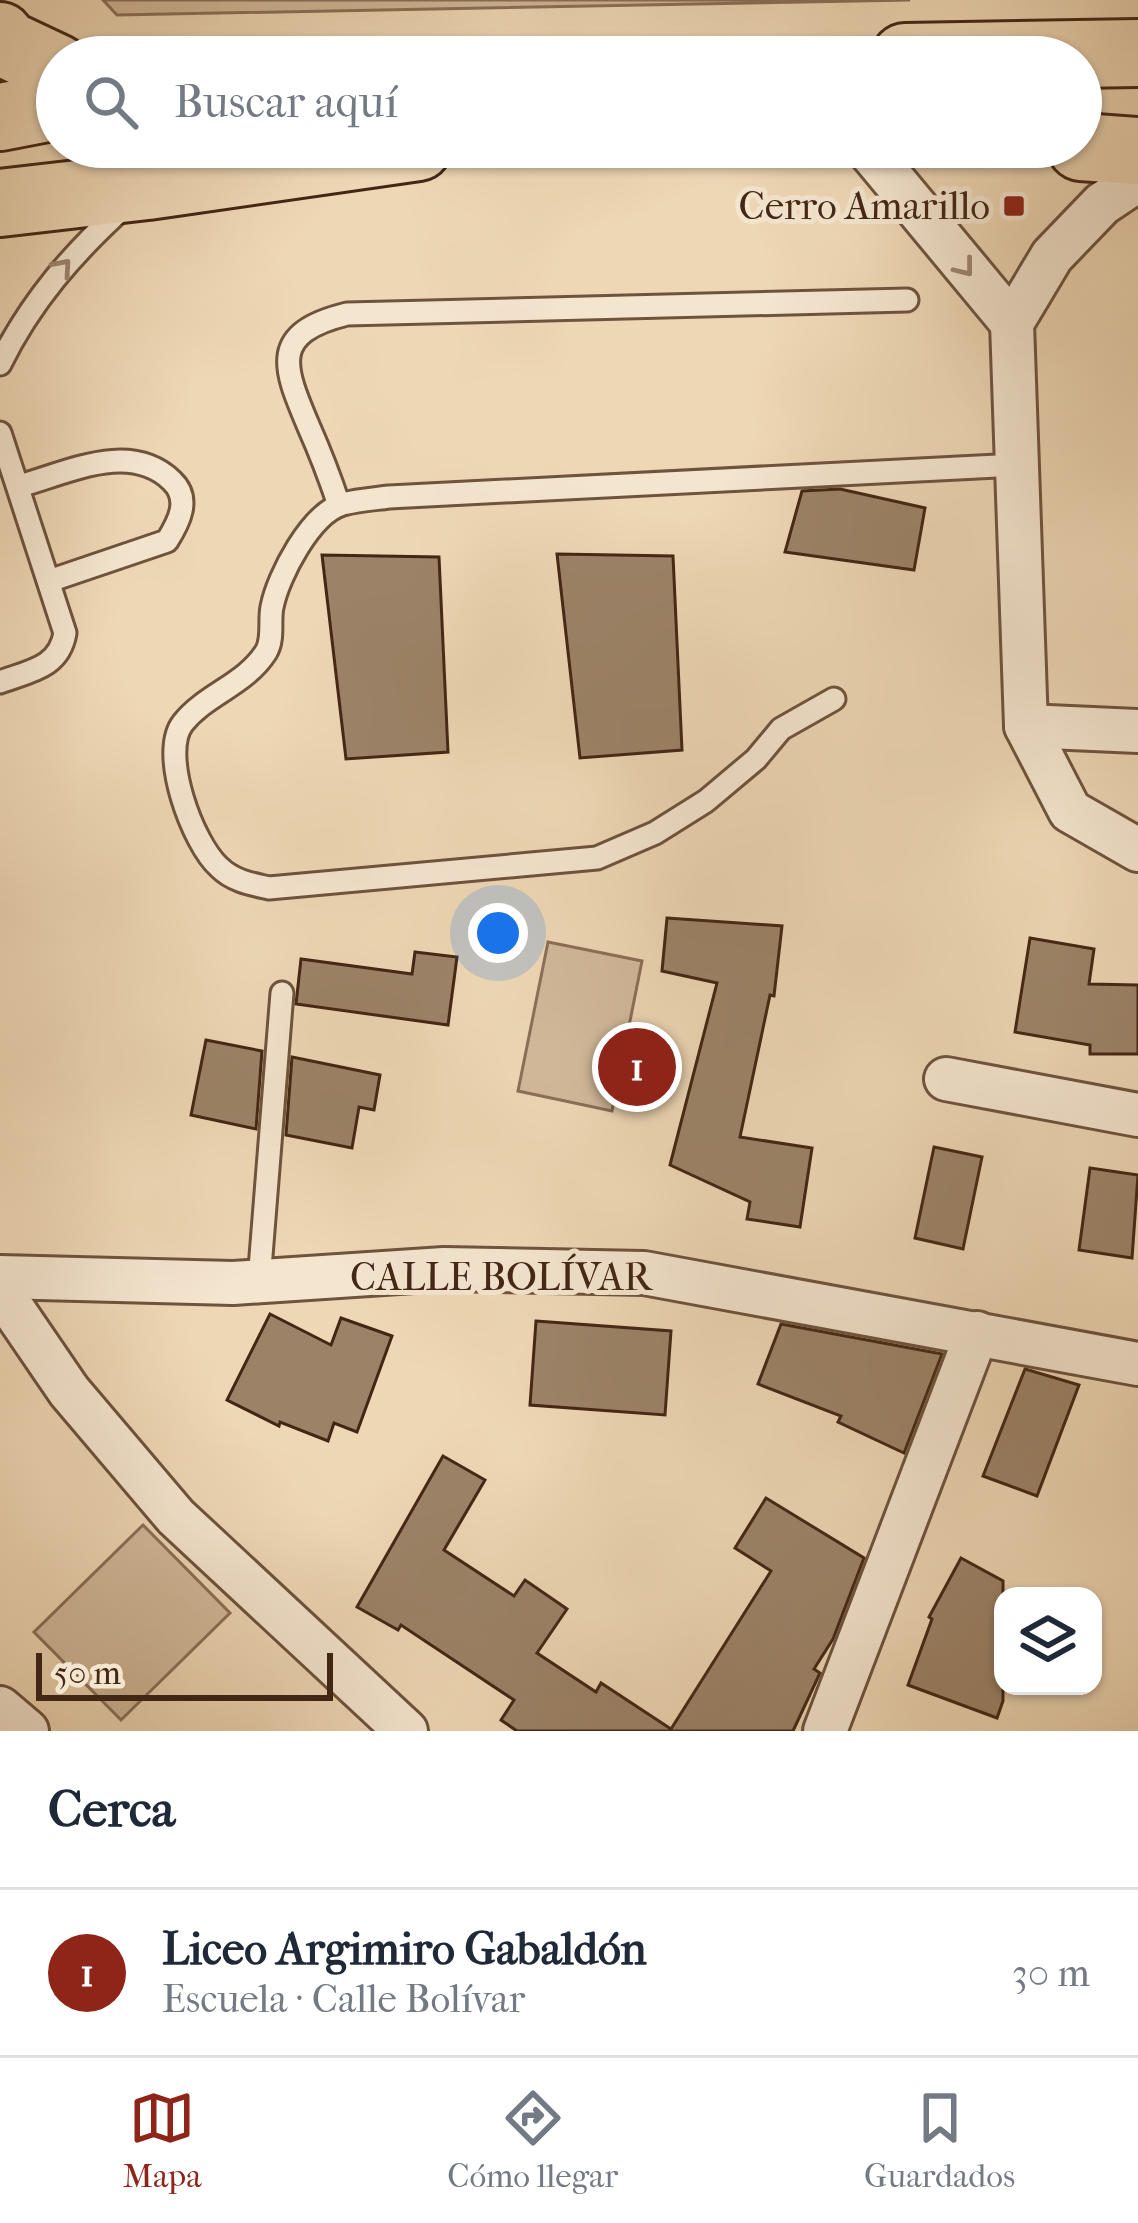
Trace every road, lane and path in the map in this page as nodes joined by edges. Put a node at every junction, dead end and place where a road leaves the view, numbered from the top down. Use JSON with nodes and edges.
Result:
{"nodes":[{"id":1,"x":0,"y":37,"type":"edge"},
{"id":2,"x":1138,"y":53,"type":"edge"},
{"id":3,"x":1102,"y":54,"type":"edge"},
{"id":4,"x":36,"y":58,"type":"edge"},
{"id":5,"x":36,"y":110,"type":"edge"},
{"id":6,"x":0,"y":117,"type":"edge"},
{"id":7,"x":1102,"y":149,"type":"edge"},
{"id":8,"x":1138,"y":152,"type":"edge"},
{"id":9,"x":272,"y":168,"type":"edge"},
{"id":10,"x":884,"y":168,"type":"edge"},
{"id":11,"x":1138,"y":180,"type":"edge"},
{"id":12,"x":147,"y":186,"type":"junction"},
{"id":13,"x":0,"y":203,"type":"edge"},
{"id":14,"x":907,"y":300,"type":"dead end"},
{"id":15,"x":1012,"y":322,"type":"junction"},
{"id":16,"x":0,"y":364,"type":"edge"},
{"id":17,"x":0,"y":433,"type":"edge"},
{"id":18,"x":1017,"y":465,"type":"junction"},
{"id":19,"x":19,"y":486,"type":"junction"},
{"id":20,"x":339,"y":505,"type":"junction"},
{"id":21,"x":49,"y":581,"type":"junction"},
{"id":22,"x":0,"y":682,"type":"edge"},
{"id":23,"x":834,"y":699,"type":"dead end"},
{"id":24,"x":1026,"y":726,"type":"junction"},
{"id":25,"x":1138,"y":731,"type":"edge"},
{"id":26,"x":1138,"y":850,"type":"edge"},
{"id":27,"x":282,"y":993,"type":"dead end"},
{"id":28,"x":946,"y":1079,"type":"dead end"},
{"id":29,"x":1138,"y":1115,"type":"edge"},
{"id":30,"x":0,"y":1277,"type":"edge"},
{"id":31,"x":259,"y":1281,"type":"junction"},
{"id":32,"x":0,"y":1290,"type":"edge"},
{"id":33,"x":976,"y":1333,"type":"junction"},
{"id":34,"x":1138,"y":1364,"type":"edge"},
{"id":35,"x":0,"y":1708,"type":"edge"},
{"id":36,"x":27,"y":1731,"type":"edge"},
{"id":37,"x":406,"y":1731,"type":"edge"},
{"id":38,"x":825,"y":1731,"type":"edge"}],
"edges":[{"from":1,"to":4,"type":"highway"},
{"from":2,"to":3,"type":"highway"},
{"from":5,"to":6,"type":"highway"},
{"from":7,"to":8,"type":"highway"},
{"from":9,"to":12,"type":"highway"},
{"from":10,"to":15,"type":"street","one_way":true},
{"from":11,"to":15,"type":"street"},
{"from":12,"to":13,"type":"highway"},
{"from":16,"to":12,"type":"lane","one_way":true},
{"from":14,"to":20,"type":"lane"},
{"from":15,"to":18,"type":"street"},
{"from":17,"to":19,"type":"lane"},
{"from":18,"to":20,"type":"lane"},
{"from":18,"to":24,"type":"street"},
{"from":19,"to":21,"type":"lane"},
{"from":19,"to":21,"type":"lane"},
{"from":20,"to":23,"type":"lane"},
{"from":21,"to":22,"type":"lane"},
{"from":24,"to":25,"type":"street"},
{"from":24,"to":26,"type":"street"},
{"from":27,"to":31,"type":"lane"},
{"from":28,"to":29,"type":"street"},
{"from":30,"to":31,"type":"street","name":"CALLE BOLÍVAR"},
{"from":31,"to":33,"type":"street","name":"CALLE BOLÍVAR"},
{"from":32,"to":37,"type":"street"},
{"from":33,"to":34,"type":"street","name":"CALLE BOLÍVAR"},
{"from":33,"to":38,"type":"street"},
{"from":35,"to":36,"type":"street"}]}
